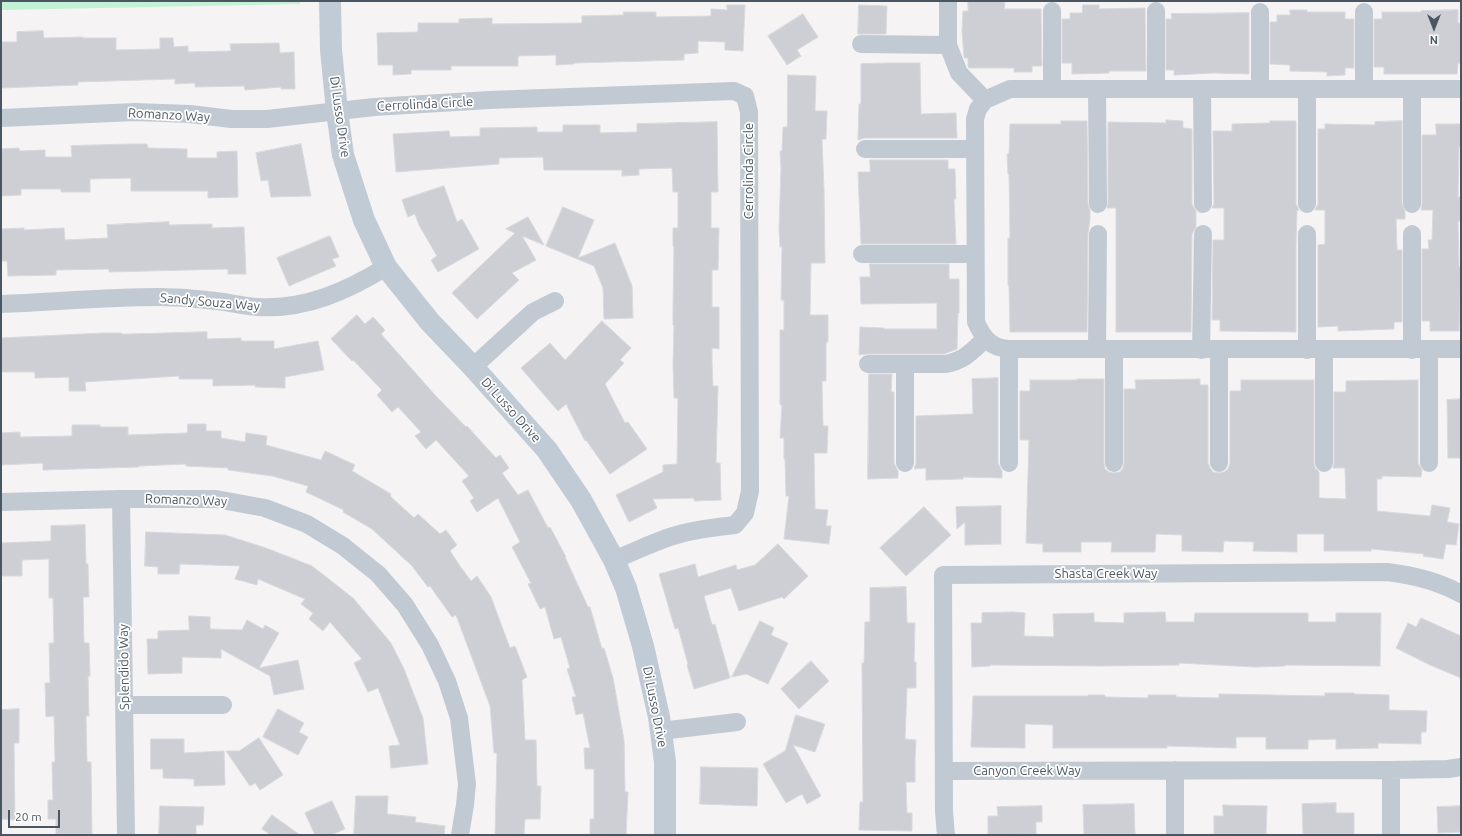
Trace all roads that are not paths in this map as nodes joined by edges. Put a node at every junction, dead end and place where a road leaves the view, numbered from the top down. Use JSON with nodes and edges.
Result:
{"nodes":[{"id":1,"x":330,"y":1,"type":"edge"},
{"id":2,"x":948,"y":1,"type":"edge"},
{"id":3,"x":1052,"y":11,"type":"dead end"},
{"id":4,"x":1156,"y":11,"type":"dead end"},
{"id":5,"x":1260,"y":12,"type":"dead end"},
{"id":6,"x":1364,"y":12,"type":"dead end"},
{"id":7,"x":861,"y":44,"type":"dead end"},
{"id":8,"x":948,"y":45,"type":"junction"},
{"id":9,"x":1052,"y":89,"type":"junction"},
{"id":10,"x":1098,"y":89,"type":"junction"},
{"id":11,"x":1156,"y":89,"type":"junction"},
{"id":12,"x":1202,"y":89,"type":"junction"},
{"id":13,"x":1260,"y":89,"type":"junction"},
{"id":14,"x":1307,"y":89,"type":"junction"},
{"id":15,"x":1364,"y":89,"type":"junction"},
{"id":16,"x":1412,"y":89,"type":"junction"},
{"id":17,"x":1461,"y":89,"type":"edge"},
{"id":18,"x":985,"y":100,"type":"junction"},
{"id":19,"x":337,"y":111,"type":"junction"},
{"id":20,"x":1,"y":118,"type":"edge"},
{"id":21,"x":865,"y":149,"type":"dead end"},
{"id":22,"x":975,"y":149,"type":"junction"},
{"id":23,"x":1098,"y":204,"type":"dead end"},
{"id":24,"x":1202,"y":204,"type":"dead end"},
{"id":25,"x":1307,"y":204,"type":"dead end"},
{"id":26,"x":1412,"y":204,"type":"dead end"},
{"id":27,"x":1098,"y":234,"type":"dead end"},
{"id":28,"x":1202,"y":234,"type":"dead end"},
{"id":29,"x":1307,"y":234,"type":"dead end"},
{"id":30,"x":1412,"y":234,"type":"dead end"},
{"id":31,"x":862,"y":254,"type":"dead end"},
{"id":32,"x":975,"y":254,"type":"junction"},
{"id":33,"x":386,"y":267,"type":"junction"},
{"id":34,"x":555,"y":301,"type":"dead end"},
{"id":35,"x":1,"y":304,"type":"edge"},
{"id":36,"x":984,"y":339,"type":"junction"},
{"id":37,"x":1010,"y":349,"type":"junction"},
{"id":38,"x":1106,"y":349,"type":"junction"},
{"id":39,"x":1461,"y":349,"type":"edge"},
{"id":40,"x":1201,"y":350,"type":"junction"},
{"id":41,"x":1219,"y":350,"type":"junction"},
{"id":42,"x":1316,"y":350,"type":"junction"},
{"id":43,"x":1420,"y":350,"type":"junction"},
{"id":44,"x":868,"y":364,"type":"dead end"},
{"id":45,"x":905,"y":364,"type":"junction"},
{"id":46,"x":473,"y":367,"type":"junction"},
{"id":47,"x":905,"y":463,"type":"dead end"},
{"id":48,"x":1010,"y":463,"type":"dead end"},
{"id":49,"x":1114,"y":463,"type":"dead end"},
{"id":50,"x":1219,"y":463,"type":"dead end"},
{"id":51,"x":1324,"y":463,"type":"dead end"},
{"id":52,"x":1429,"y":463,"type":"dead end"},
{"id":53,"x":121,"y":499,"type":"junction"},
{"id":54,"x":1,"y":502,"type":"edge"},
{"id":55,"x":614,"y":560,"type":"junction"},
{"id":56,"x":1461,"y":593,"type":"edge"},
{"id":57,"x":124,"y":705,"type":"junction"},
{"id":58,"x":223,"y":705,"type":"dead end"},
{"id":59,"x":737,"y":722,"type":"dead end"},
{"id":60,"x":661,"y":731,"type":"junction"},
{"id":61,"x":1461,"y":767,"type":"edge"},
{"id":62,"x":1175,"y":770,"type":"junction"},
{"id":63,"x":1391,"y":770,"type":"junction"},
{"id":64,"x":944,"y":771,"type":"junction"},
{"id":65,"x":126,"y":835,"type":"edge"},
{"id":66,"x":460,"y":835,"type":"edge"},
{"id":67,"x":664,"y":835,"type":"edge"},
{"id":68,"x":946,"y":835,"type":"edge"},
{"id":69,"x":1175,"y":835,"type":"edge"},
{"id":70,"x":1391,"y":835,"type":"edge"}],
"edges":[{"from":1,"to":19,"type":"street","name":"Di Lusso Drive"},
{"from":2,"to":8,"type":"street"},
{"from":3,"to":9,"type":"street"},
{"from":4,"to":11,"type":"street"},
{"from":5,"to":13,"type":"street"},
{"from":6,"to":15,"type":"street"},
{"from":7,"to":8,"type":"street"},
{"from":8,"to":18,"type":"street"},
{"from":9,"to":10,"type":"street"},
{"from":9,"to":18,"type":"street"},
{"from":10,"to":11,"type":"street"},
{"from":10,"to":23,"type":"street"},
{"from":11,"to":12,"type":"street"},
{"from":12,"to":13,"type":"street"},
{"from":12,"to":24,"type":"street"},
{"from":13,"to":14,"type":"street"},
{"from":14,"to":15,"type":"street"},
{"from":14,"to":25,"type":"street"},
{"from":15,"to":16,"type":"street"},
{"from":16,"to":17,"type":"street"},
{"from":16,"to":26,"type":"street"},
{"from":18,"to":22,"type":"street"},
{"from":19,"to":20,"type":"street","name":"Romanzo Way"},
{"from":19,"to":33,"type":"street","name":"Di Lusso Drive"},
{"from":19,"to":55,"type":"street","name":"Cerrolinda Circle"},
{"from":21,"to":22,"type":"street"},
{"from":22,"to":32,"type":"street"},
{"from":27,"to":38,"type":"street"},
{"from":28,"to":40,"type":"street"},
{"from":29,"to":42,"type":"street"},
{"from":30,"to":43,"type":"street"},
{"from":31,"to":32,"type":"street"},
{"from":32,"to":36,"type":"street"},
{"from":33,"to":35,"type":"street","name":"Sandy Souza Way"},
{"from":33,"to":46,"type":"street","name":"Di Lusso Drive"},
{"from":34,"to":46,"type":"street"},
{"from":36,"to":37,"type":"street"},
{"from":36,"to":45,"type":"street"},
{"from":37,"to":38,"type":"street"},
{"from":37,"to":48,"type":"street"},
{"from":38,"to":40,"type":"street"},
{"from":38,"to":49,"type":"street"},
{"from":39,"to":43,"type":"street"},
{"from":40,"to":41,"type":"street"},
{"from":41,"to":42,"type":"street"},
{"from":41,"to":50,"type":"street"},
{"from":42,"to":43,"type":"street"},
{"from":42,"to":51,"type":"street"},
{"from":43,"to":52,"type":"street"},
{"from":44,"to":45,"type":"street"},
{"from":45,"to":47,"type":"street"},
{"from":46,"to":55,"type":"street","name":"Di Lusso Drive"},
{"from":53,"to":54,"type":"street","name":"Romanzo Way"},
{"from":53,"to":57,"type":"street","name":"Splendido Way"},
{"from":53,"to":66,"type":"street","name":"Romanzo Way"},
{"from":55,"to":60,"type":"street","name":"Di Lusso Drive"},
{"from":56,"to":64,"type":"street","name":"Shasta Creek Way"},
{"from":57,"to":58,"type":"street"},
{"from":57,"to":65,"type":"street","name":"Splendido Way"},
{"from":59,"to":60,"type":"street"},
{"from":60,"to":67,"type":"street","name":"Di Lusso Drive"},
{"from":61,"to":63,"type":"street","name":"Canyon Creek Way"},
{"from":62,"to":63,"type":"street","name":"Canyon Creek Way"},
{"from":62,"to":64,"type":"street","name":"Canyon Creek Way"},
{"from":62,"to":69,"type":"street"},
{"from":63,"to":70,"type":"street"},
{"from":64,"to":68,"type":"street"}]}
